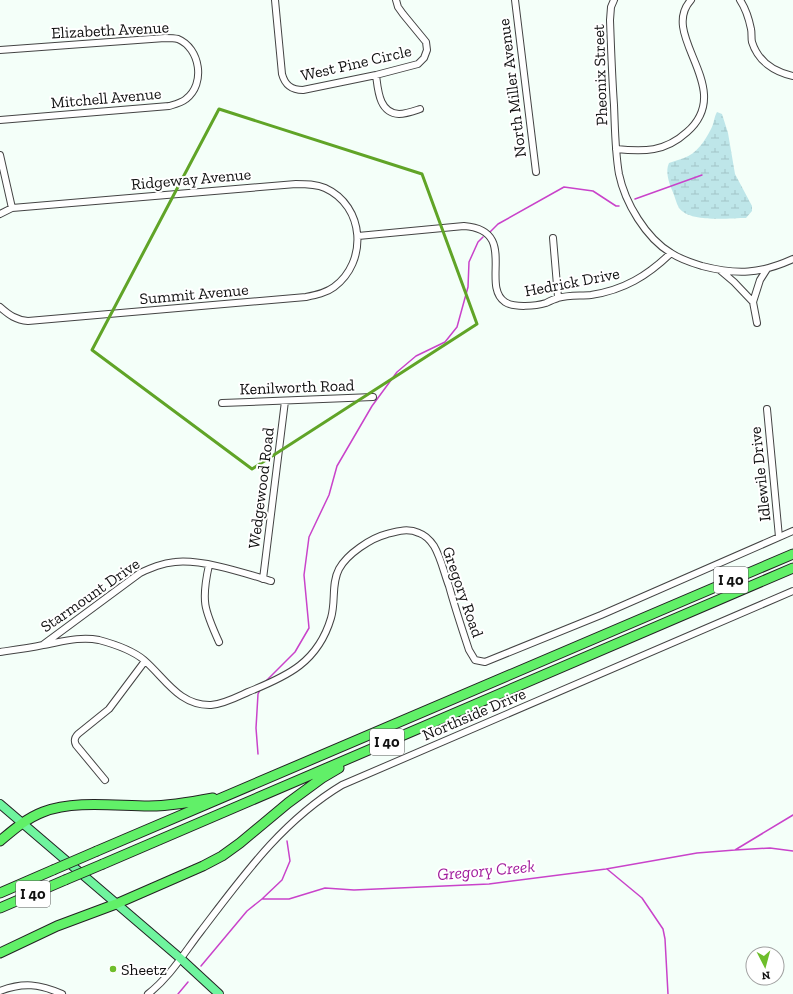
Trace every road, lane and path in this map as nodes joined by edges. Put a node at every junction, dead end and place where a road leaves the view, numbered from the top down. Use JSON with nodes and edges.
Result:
{"nodes":[{"id":1,"x":275,"y":0,"type":"edge"},
{"id":2,"x":396,"y":0,"type":"edge"},
{"id":3,"x":515,"y":0,"type":"edge"},
{"id":4,"x":614,"y":0,"type":"edge"},
{"id":5,"x":691,"y":0,"type":"edge"},
{"id":6,"x":740,"y":0,"type":"edge"},
{"id":7,"x":0,"y":50,"type":"edge"},
{"id":8,"x":376,"y":75,"type":"junction"},
{"id":9,"x":198,"y":76,"type":"joint"},
{"id":10,"x":793,"y":76,"type":"edge"},
{"id":11,"x":420,"y":109,"type":"dead end"},
{"id":12,"x":0,"y":120,"type":"edge"},
{"id":13,"x":616,"y":149,"type":"junction"},
{"id":14,"x":0,"y":155,"type":"edge"},
{"id":15,"x":536,"y":172,"type":"dead end"},
{"id":16,"x":12,"y":208,"type":"junction"},
{"id":17,"x":0,"y":214,"type":"edge"},
{"id":18,"x":358,"y":236,"type":"junction"},
{"id":19,"x":553,"y":238,"type":"dead end"},
{"id":20,"x":671,"y":253,"type":"junction"},
{"id":21,"x":793,"y":259,"type":"edge"},
{"id":22,"x":767,"y":269,"type":"junction"},
{"id":23,"x":721,"y":271,"type":"junction"},
{"id":24,"x":558,"y":297,"type":"junction"},
{"id":25,"x":753,"y":302,"type":"junction"},
{"id":26,"x":0,"y":307,"type":"edge"},
{"id":27,"x":758,"y":323,"type":"dead end"},
{"id":28,"x":372,"y":397,"type":"dead end"},
{"id":29,"x":285,"y":401,"type":"junction"},
{"id":30,"x":222,"y":403,"type":"dead end"},
{"id":31,"x":767,"y":409,"type":"dead end"},
{"id":32,"x":793,"y":531,"type":"edge"},
{"id":33,"x":780,"y":537,"type":"junction"},
{"id":34,"x":793,"y":554,"type":"edge"},
{"id":35,"x":209,"y":565,"type":"junction"},
{"id":36,"x":793,"y":568,"type":"edge"},
{"id":37,"x":263,"y":579,"type":"junction"},
{"id":38,"x":271,"y":581,"type":"dead end"},
{"id":39,"x":793,"y":591,"type":"edge"},
{"id":40,"x":220,"y":642,"type":"dead end"},
{"id":41,"x":42,"y":646,"type":"junction"},
{"id":42,"x":0,"y":652,"type":"edge"},
{"id":43,"x":145,"y":661,"type":"junction"},
{"id":44,"x":397,"y":738,"type":"junction"},
{"id":45,"x":105,"y":780,"type":"dead end"},
{"id":46,"x":245,"y":788,"type":"junction"},
{"id":47,"x":0,"y":804,"type":"edge"},
{"id":48,"x":22,"y":823,"type":"junction"},
{"id":49,"x":0,"y":841,"type":"edge"},
{"id":50,"x":0,"y":893,"type":"edge"},
{"id":51,"x":116,"y":904,"type":"junction"},
{"id":52,"x":0,"y":908,"type":"edge"},
{"id":53,"x":0,"y":953,"type":"edge"},
{"id":54,"x":180,"y":958,"type":"junction"},
{"id":55,"x":0,"y":991,"type":"edge"},
{"id":56,"x":62,"y":994,"type":"edge"},
{"id":57,"x":148,"y":994,"type":"edge"},
{"id":58,"x":218,"y":994,"type":"edge"}],
"edges":[{"from":1,"to":8,"type":"street","name":"West Pine Circle"},
{"from":2,"to":8,"type":"street","name":"West Pine Circle"},
{"from":3,"to":15,"type":"street","name":"North Miller Avenue"},
{"from":4,"to":13,"type":"street","name":"Pheonix Street"},
{"from":5,"to":13,"type":"street"},
{"from":6,"to":10,"type":"street"},
{"from":7,"to":9,"type":"street","name":"Elizabeth Avenue"},
{"from":8,"to":11,"type":"street"},
{"from":9,"to":12,"type":"street","name":"Mitchell Avenue"},
{"from":13,"to":20,"type":"street","name":"Pheonix Street"},
{"from":14,"to":16,"type":"street"},
{"from":16,"to":17,"type":"street","name":"Ridgeway Avenue"},
{"from":16,"to":18,"type":"street","name":"Ridgeway Avenue"},
{"from":18,"to":24,"type":"street","name":"Hedrick Drive"},
{"from":18,"to":26,"type":"street","name":"Summit Avenue"},
{"from":19,"to":24,"type":"street"},
{"from":20,"to":23,"type":"street","name":"Pheonix Street"},
{"from":20,"to":24,"type":"street","name":"Hedrick Drive"},
{"from":21,"to":22,"type":"street"},
{"from":22,"to":23,"type":"street"},
{"from":22,"to":25,"type":"street"},
{"from":23,"to":25,"type":"street"},
{"from":25,"to":27,"type":"street"},
{"from":28,"to":29,"type":"street","name":"Kenilworth Road"},
{"from":29,"to":30,"type":"street","name":"Kenilworth Road"},
{"from":29,"to":37,"type":"street","name":"Wedgewood Road"},
{"from":31,"to":33,"type":"street","name":"Idlewile Drive"},
{"from":32,"to":33,"type":"street","name":"Gregory Road"},
{"from":33,"to":43,"type":"street","name":"Gregory Road"},
{"from":34,"to":46,"type":"highway","number":"I 40"},
{"from":35,"to":37,"type":"street","name":"Starmount Drive"},
{"from":35,"to":40,"type":"street"},
{"from":35,"to":41,"type":"street","name":"Starmount Drive"},
{"from":36,"to":44,"type":"highway","number":"I 40"},
{"from":37,"to":38,"type":"street","name":"Starmount Drive"},
{"from":39,"to":54,"type":"street","name":"Northside Drive"},
{"from":41,"to":42,"type":"street","name":"Gregory Road"},
{"from":41,"to":43,"type":"street","name":"Gregory Road"},
{"from":43,"to":45,"type":"street"},
{"from":44,"to":51,"type":"highway"},
{"from":44,"to":52,"type":"highway","number":"I 40","bridge":true},
{"from":46,"to":48,"type":"highway"},
{"from":46,"to":50,"type":"highway","number":"I 40","bridge":true},
{"from":47,"to":48,"type":"main road"},
{"from":48,"to":49,"type":"highway"},
{"from":48,"to":51,"type":"main road"},
{"from":51,"to":53,"type":"highway"},
{"from":51,"to":54,"type":"main road"},
{"from":54,"to":57,"type":"street","name":"Northside Drive"},
{"from":54,"to":58,"type":"main road"},
{"from":55,"to":56,"type":"street"}]}
